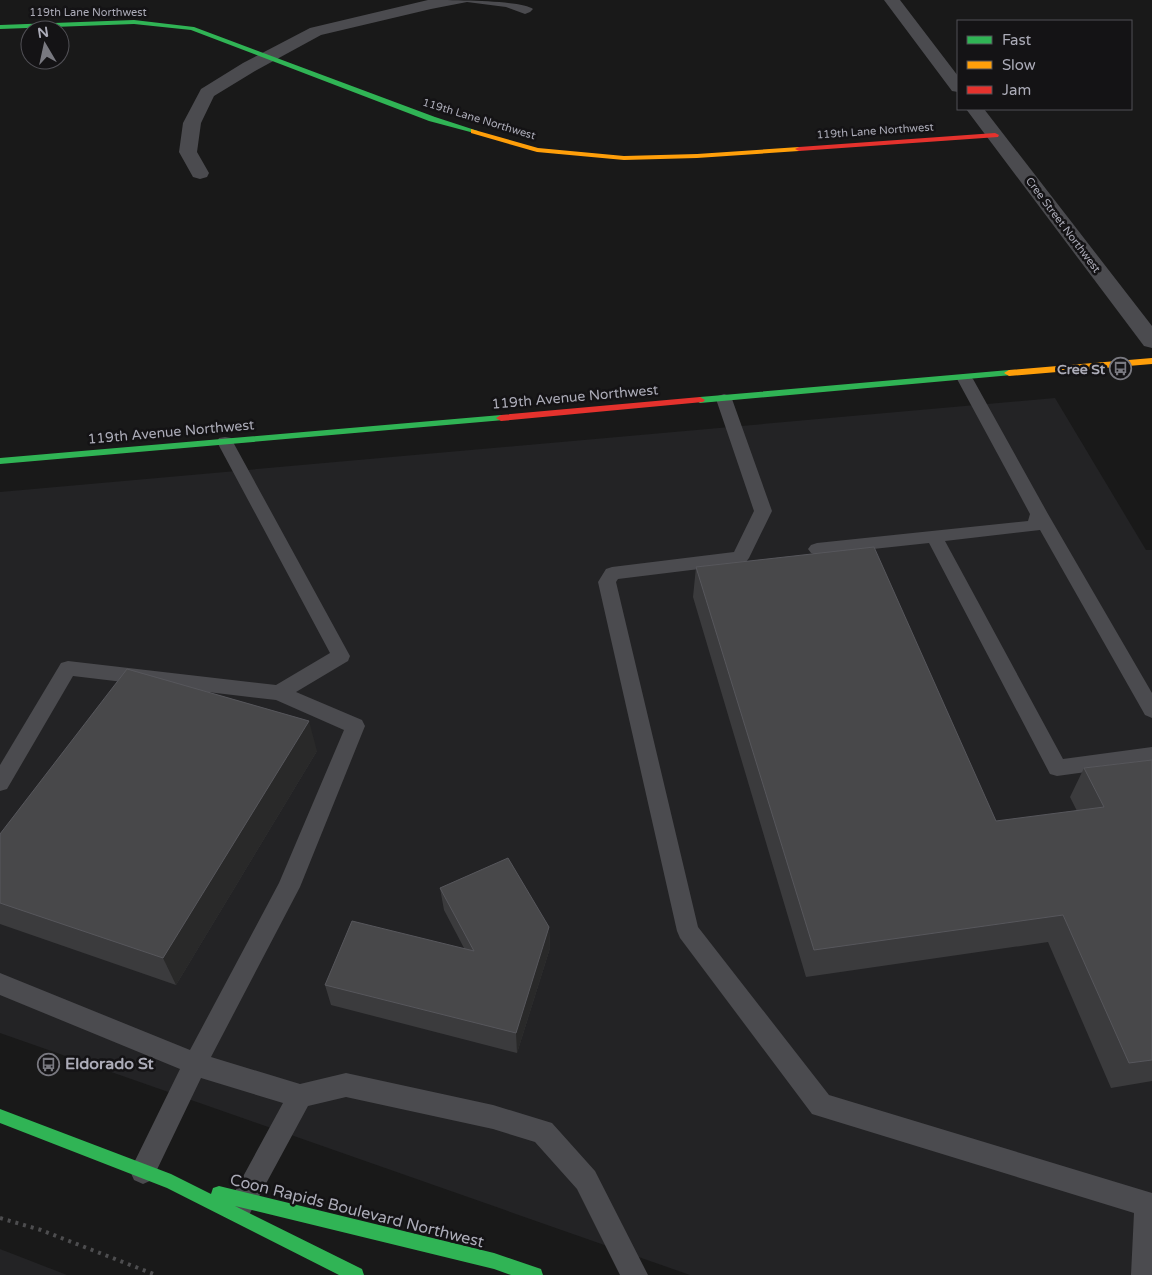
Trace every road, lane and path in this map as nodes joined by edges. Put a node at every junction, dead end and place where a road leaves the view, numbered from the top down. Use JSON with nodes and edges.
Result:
{"nodes":[{"id":1,"x":461,"y":0,"type":"edge"},
{"id":2,"x":473,"y":0,"type":"edge"},
{"id":3,"x":892,"y":0,"type":"edge"},
{"id":4,"x":525,"y":9,"type":"dead end"},
{"id":5,"x":0,"y":27,"type":"edge"},
{"id":6,"x":267,"y":57,"type":"junction"},
{"id":7,"x":957,"y":86,"type":"edge"},
{"id":8,"x":976,"y":110,"type":"edge"},
{"id":9,"x":995,"y":135,"type":"junction"},
{"id":10,"x":200,"y":173,"type":"dead end"},
{"id":11,"x":1152,"y":341,"type":"edge"},
{"id":12,"x":1152,"y":361,"type":"edge"},
{"id":13,"x":965,"y":378,"type":"junction"},
{"id":14,"x":724,"y":399,"type":"junction"},
{"id":15,"x":225,"y":442,"type":"junction"},
{"id":16,"x":0,"y":461,"type":"edge"},
{"id":17,"x":1039,"y":514,"type":"junction"},
{"id":18,"x":934,"y":537,"type":"junction"},
{"id":19,"x":817,"y":549,"type":"dead end"},
{"id":20,"x":279,"y":693,"type":"junction"},
{"id":21,"x":1152,"y":710,"type":"edge"},
{"id":22,"x":1152,"y":755,"type":"edge"},
{"id":23,"x":0,"y":783,"type":"edge"},
{"id":24,"x":0,"y":984,"type":"edge"},
{"id":25,"x":195,"y":1064,"type":"junction"},
{"id":26,"x":300,"y":1096,"type":"junction"},
{"id":27,"x":0,"y":1116,"type":"edge"},
{"id":28,"x":143,"y":1171,"type":"junction"},
{"id":29,"x":171,"y":1182,"type":"junction"},
{"id":30,"x":239,"y":1207,"type":"junction"},
{"id":31,"x":0,"y":1218,"type":"edge"},
{"id":32,"x":156,"y":1275,"type":"edge"},
{"id":33,"x":356,"y":1275,"type":"edge"},
{"id":34,"x":535,"y":1275,"type":"edge"},
{"id":35,"x":634,"y":1275,"type":"edge"},
{"id":36,"x":1145,"y":1275,"type":"edge"}],
"edges":[{"from":1,"to":6,"type":"street"},
{"from":2,"to":4,"type":"street"},
{"from":3,"to":7,"type":"street"},
{"from":5,"to":6,"type":"street","name":"119th Lane Northwest"},
{"from":6,"to":9,"type":"street","name":"119th Lane Northwest"},
{"from":6,"to":10,"type":"street"},
{"from":8,"to":9,"type":"street","name":"Cree Street Northwest"},
{"from":9,"to":11,"type":"street","name":"Cree Street Northwest"},
{"from":12,"to":13,"type":"street","name":"119th Avenue Northwest"},
{"from":13,"to":14,"type":"street","name":"119th Avenue Northwest"},
{"from":13,"to":17,"type":"lane"},
{"from":14,"to":15,"type":"street","name":"119th Avenue Northwest"},
{"from":14,"to":36,"type":"lane"},
{"from":15,"to":16,"type":"street","name":"119th Avenue Northwest"},
{"from":15,"to":20,"type":"lane"},
{"from":17,"to":18,"type":"lane"},
{"from":17,"to":21,"type":"lane"},
{"from":18,"to":19,"type":"lane"},
{"from":18,"to":22,"type":"lane"},
{"from":20,"to":23,"type":"lane"},
{"from":20,"to":25,"type":"lane"},
{"from":24,"to":25,"type":"lane"},
{"from":25,"to":26,"type":"lane"},
{"from":25,"to":28,"type":"lane"},
{"from":26,"to":30,"type":"lane"},
{"from":26,"to":35,"type":"lane"},
{"from":27,"to":28,"type":"street","name":"Coon Rapids Boulevard Northwest"},
{"from":28,"to":29,"type":"street","name":"Coon Rapids Boulevard Northwest"},
{"from":29,"to":30,"type":"street","name":"Coon Rapids Boulevard Northwest"},
{"from":29,"to":30,"type":"street","name":"Coon Rapids Boulevard Northwest"},
{"from":30,"to":33,"type":"street","name":"Coon Rapids Boulevard Northwest"},
{"from":30,"to":34,"type":"street","name":"Coon Rapids Boulevard Northwest"},
{"from":31,"to":32,"type":"path"}]}
